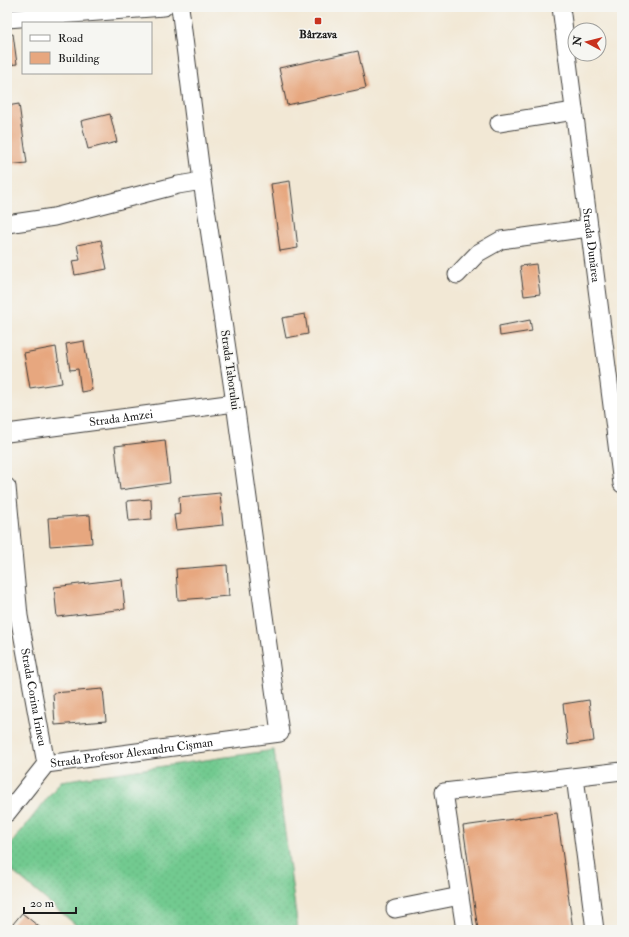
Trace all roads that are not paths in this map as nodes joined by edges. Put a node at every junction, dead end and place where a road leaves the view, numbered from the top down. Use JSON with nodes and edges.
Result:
{"nodes":[{"id":1,"x":164,"y":7,"type":"edge"},
{"id":2,"x":180,"y":7,"type":"edge"},
{"id":3,"x":561,"y":7,"type":"edge"},
{"id":4,"x":7,"y":19,"type":"edge"},
{"id":5,"x":574,"y":111,"type":"junction"},
{"id":6,"x":499,"y":123,"type":"dead end"},
{"id":7,"x":202,"y":181,"type":"junction"},
{"id":8,"x":7,"y":224,"type":"edge"},
{"id":9,"x":589,"y":228,"type":"junction"},
{"id":10,"x":457,"y":275,"type":"dead end"},
{"id":11,"x":235,"y":402,"type":"junction"},
{"id":12,"x":7,"y":433,"type":"edge"},
{"id":13,"x":622,"y":484,"type":"edge"},
{"id":14,"x":7,"y":487,"type":"edge"},
{"id":15,"x":13,"y":617,"type":"edge"},
{"id":16,"x":280,"y":733,"type":"joint"},
{"id":17,"x":46,"y":764,"type":"junction"},
{"id":18,"x":622,"y":771,"type":"edge"},
{"id":19,"x":575,"y":777,"type":"junction"},
{"id":20,"x":7,"y":813,"type":"edge"},
{"id":21,"x":460,"y":896,"type":"junction"},
{"id":22,"x":395,"y":909,"type":"dead end"},
{"id":23,"x":464,"y":930,"type":"edge"},
{"id":24,"x":595,"y":930,"type":"edge"}],
"edges":[{"from":1,"to":4,"type":"street"},
{"from":2,"to":7,"type":"street","name":"Strada Taborului"},
{"from":3,"to":5,"type":"street","name":"Strada Dunărea"},
{"from":5,"to":6,"type":"street"},
{"from":5,"to":9,"type":"street","name":"Strada Dunărea"},
{"from":7,"to":8,"type":"street"},
{"from":7,"to":11,"type":"street","name":"Strada Taborului"},
{"from":9,"to":10,"type":"street"},
{"from":9,"to":13,"type":"street","name":"Strada Dunărea"},
{"from":11,"to":12,"type":"street","name":"Strada Amzei"},
{"from":11,"to":16,"type":"street","name":"Strada Taborului"},
{"from":14,"to":15,"type":"street","name":"Strada Corina Irineu"},
{"from":15,"to":17,"type":"street","name":"Strada Corina Irineu"},
{"from":16,"to":17,"type":"street","name":"Strada Profesor Alexandru Cișman"},
{"from":17,"to":20,"type":"street","name":"Strada Profesor Alexandru Cișman"},
{"from":18,"to":19,"type":"street"},
{"from":19,"to":21,"type":"street"},
{"from":19,"to":24,"type":"street"},
{"from":21,"to":22,"type":"street"},
{"from":21,"to":23,"type":"street"}]}
